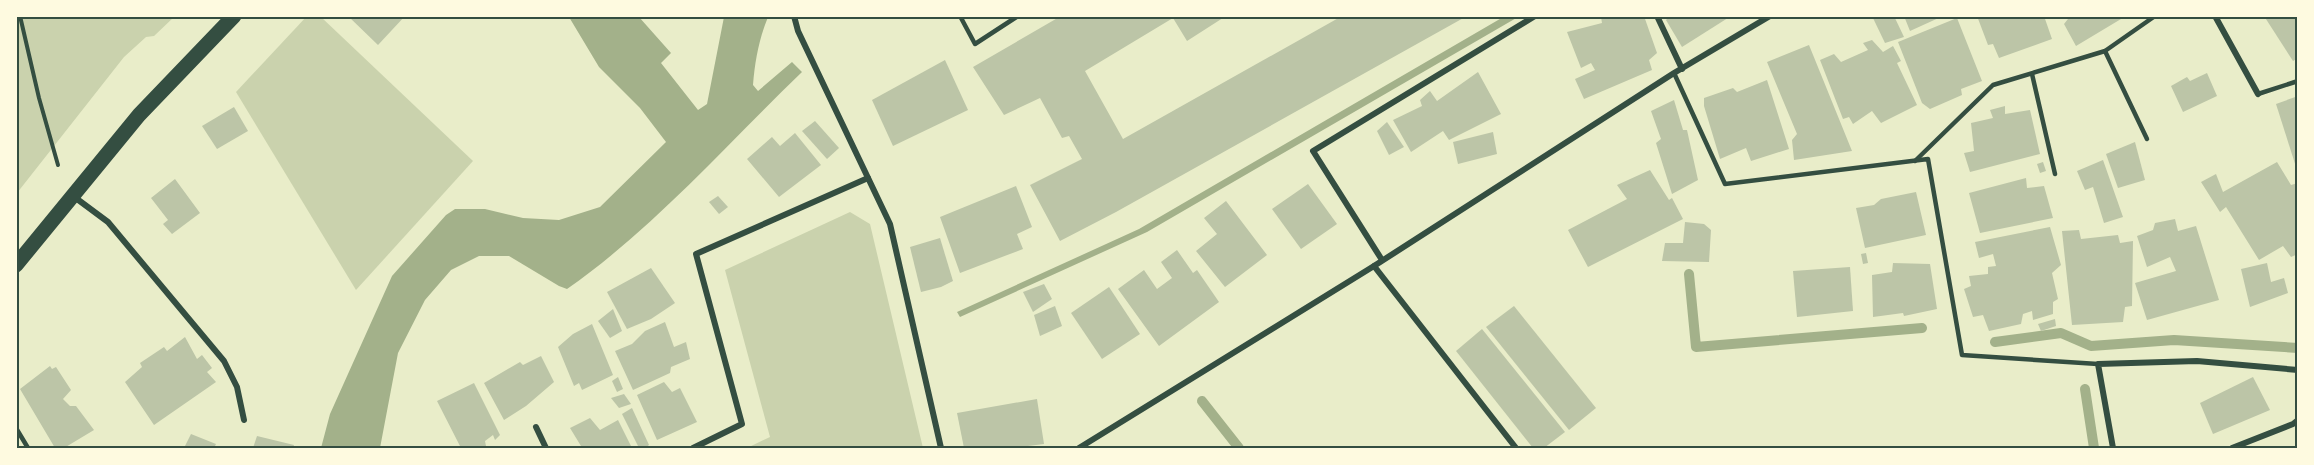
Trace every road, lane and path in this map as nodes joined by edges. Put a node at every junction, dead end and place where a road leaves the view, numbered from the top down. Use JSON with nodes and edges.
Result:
{"nodes":[{"id":1,"x":20,"y":16,"type":"edge"},
{"id":2,"x":234,"y":16,"type":"edge"},
{"id":3,"x":794,"y":16,"type":"edge"},
{"id":4,"x":960,"y":16,"type":"edge"},
{"id":5,"x":1018,"y":16,"type":"edge"},
{"id":6,"x":1535,"y":16,"type":"edge"},
{"id":7,"x":1658,"y":16,"type":"edge"},
{"id":8,"x":1770,"y":16,"type":"edge"},
{"id":9,"x":2155,"y":16,"type":"edge"},
{"id":10,"x":2215,"y":16,"type":"edge"},
{"id":11,"x":2105,"y":51,"type":"junction"},
{"id":12,"x":1682,"y":69,"type":"junction"},
{"id":13,"x":1674,"y":73,"type":"junction"},
{"id":14,"x":2032,"y":74,"type":"junction"},
{"id":15,"x":2298,"y":81,"type":"edge"},
{"id":16,"x":2258,"y":94,"type":"joint"},
{"id":17,"x":2147,"y":139,"type":"dead end"},
{"id":18,"x":1915,"y":160,"type":"junction"},
{"id":19,"x":58,"y":165,"type":"dead end"},
{"id":20,"x":2055,"y":174,"type":"dead end"},
{"id":21,"x":868,"y":178,"type":"junction"},
{"id":22,"x":73,"y":196,"type":"junction"},
{"id":23,"x":1382,"y":260,"type":"junction"},
{"id":24,"x":16,"y":265,"type":"edge"},
{"id":25,"x":1374,"y":266,"type":"junction"},
{"id":26,"x":2098,"y":364,"type":"junction"},
{"id":27,"x":2298,"y":370,"type":"edge"},
{"id":28,"x":244,"y":420,"type":"dead end"},
{"id":29,"x":2298,"y":420,"type":"edge"},
{"id":30,"x":536,"y":427,"type":"dead end"},
{"id":31,"x":16,"y":428,"type":"edge"},
{"id":32,"x":28,"y":448,"type":"edge"},
{"id":33,"x":546,"y":448,"type":"edge"},
{"id":34,"x":693,"y":448,"type":"edge"},
{"id":35,"x":940,"y":448,"type":"edge"},
{"id":36,"x":1078,"y":448,"type":"edge"},
{"id":37,"x":1516,"y":448,"type":"edge"},
{"id":38,"x":2113,"y":448,"type":"edge"},
{"id":39,"x":2232,"y":448,"type":"edge"}],
"edges":[{"from":1,"to":19,"type":"path"},
{"from":2,"to":22,"type":"main road"},
{"from":3,"to":21,"type":"street"},
{"from":4,"to":5,"type":"lane"},
{"from":6,"to":23,"type":"street"},
{"from":7,"to":12,"type":"street"},
{"from":8,"to":12,"type":"street"},
{"from":9,"to":11,"type":"lane"},
{"from":10,"to":16,"type":"street"},
{"from":11,"to":14,"type":"lane"},
{"from":11,"to":17,"type":"lane"},
{"from":12,"to":13,"type":"street"},
{"from":13,"to":18,"type":"lane"},
{"from":13,"to":23,"type":"street"},
{"from":14,"to":18,"type":"lane"},
{"from":14,"to":20,"type":"lane"},
{"from":15,"to":16,"type":"lane"},
{"from":18,"to":26,"type":"lane"},
{"from":21,"to":34,"type":"street"},
{"from":21,"to":35,"type":"street"},
{"from":22,"to":24,"type":"main road"},
{"from":22,"to":28,"type":"street"},
{"from":23,"to":25,"type":"street"},
{"from":25,"to":36,"type":"street"},
{"from":25,"to":37,"type":"street"},
{"from":26,"to":27,"type":"street"},
{"from":26,"to":38,"type":"street"},
{"from":29,"to":39,"type":"street"},
{"from":30,"to":33,"type":"street"},
{"from":31,"to":32,"type":"lane"}]}
